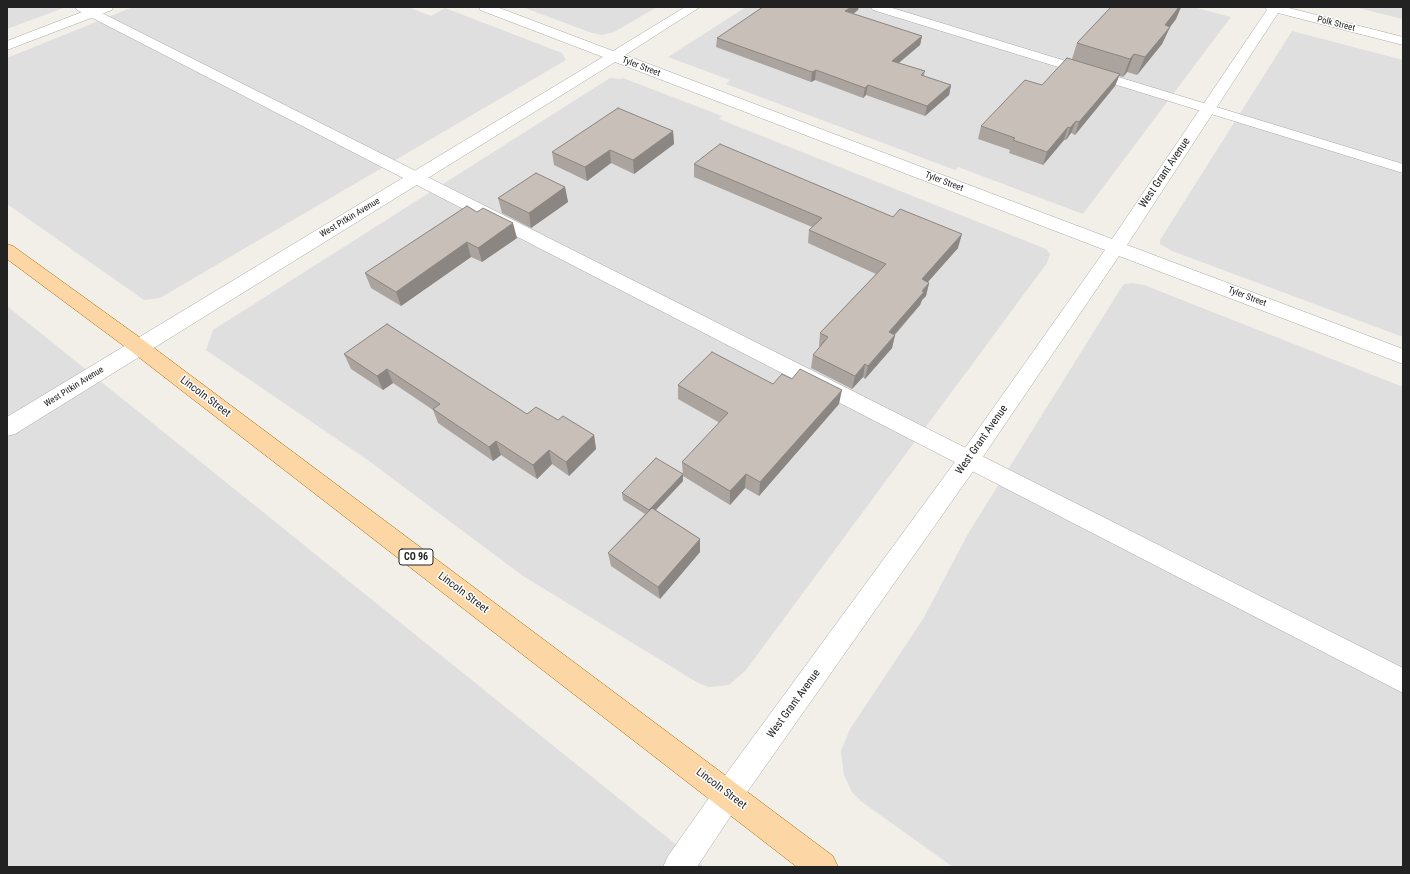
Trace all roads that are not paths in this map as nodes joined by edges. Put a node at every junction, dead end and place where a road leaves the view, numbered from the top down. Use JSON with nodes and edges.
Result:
{"nodes":[{"id":1,"x":485,"y":7,"type":"edge"},
{"id":2,"x":694,"y":7,"type":"edge"},
{"id":3,"x":877,"y":7,"type":"edge"},
{"id":4,"x":1273,"y":7,"type":"edge"},
{"id":5,"x":93,"y":9,"type":"edge"},
{"id":6,"x":1403,"y":41,"type":"edge"},
{"id":7,"x":7,"y":46,"type":"edge"},
{"id":8,"x":614,"y":56,"type":"junction"},
{"id":9,"x":1208,"y":109,"type":"junction"},
{"id":10,"x":1403,"y":169,"type":"edge"},
{"id":11,"x":416,"y":178,"type":"junction"},
{"id":12,"x":1116,"y":247,"type":"junction"},
{"id":13,"x":7,"y":250,"type":"edge"},
{"id":14,"x":139,"y":347,"type":"junction"},
{"id":15,"x":1403,"y":356,"type":"edge"},
{"id":16,"x":7,"y":428,"type":"edge"},
{"id":17,"x":968,"y":461,"type":"junction"},
{"id":18,"x":1403,"y":681,"type":"edge"},
{"id":19,"x":728,"y":795,"type":"junction"},
{"id":20,"x":679,"y":867,"type":"edge"},
{"id":21,"x":822,"y":867,"type":"edge"}],
"edges":[{"from":1,"to":8,"type":"street","name":"Tyler Street"},
{"from":2,"to":8,"type":"street","name":"West Pitkin Avenue"},
{"from":3,"to":9,"type":"lane"},
{"from":4,"to":6,"type":"street","name":"Polk Street"},
{"from":4,"to":9,"type":"street","name":"West Grant Avenue"},
{"from":5,"to":7,"type":"street"},
{"from":5,"to":11,"type":"lane"},
{"from":8,"to":11,"type":"street","name":"West Pitkin Avenue"},
{"from":8,"to":12,"type":"street","name":"Tyler Street"},
{"from":9,"to":10,"type":"lane"},
{"from":9,"to":12,"type":"street","name":"West Grant Avenue"},
{"from":11,"to":14,"type":"street","name":"West Pitkin Avenue"},
{"from":11,"to":17,"type":"lane"},
{"from":12,"to":15,"type":"street","name":"Tyler Street"},
{"from":12,"to":17,"type":"street","name":"West Grant Avenue"},
{"from":13,"to":14,"type":"main road","name":"Lincoln Street","number":"CO 96"},
{"from":14,"to":16,"type":"street","name":"West Pitkin Avenue"},
{"from":14,"to":19,"type":"main road","name":"Lincoln Street","number":"CO 96"},
{"from":17,"to":18,"type":"lane"},
{"from":17,"to":19,"type":"street","name":"West Grant Avenue"},
{"from":19,"to":20,"type":"street","name":"West Grant Avenue"},
{"from":19,"to":21,"type":"main road","name":"Lincoln Street","number":"CO 96"}]}
